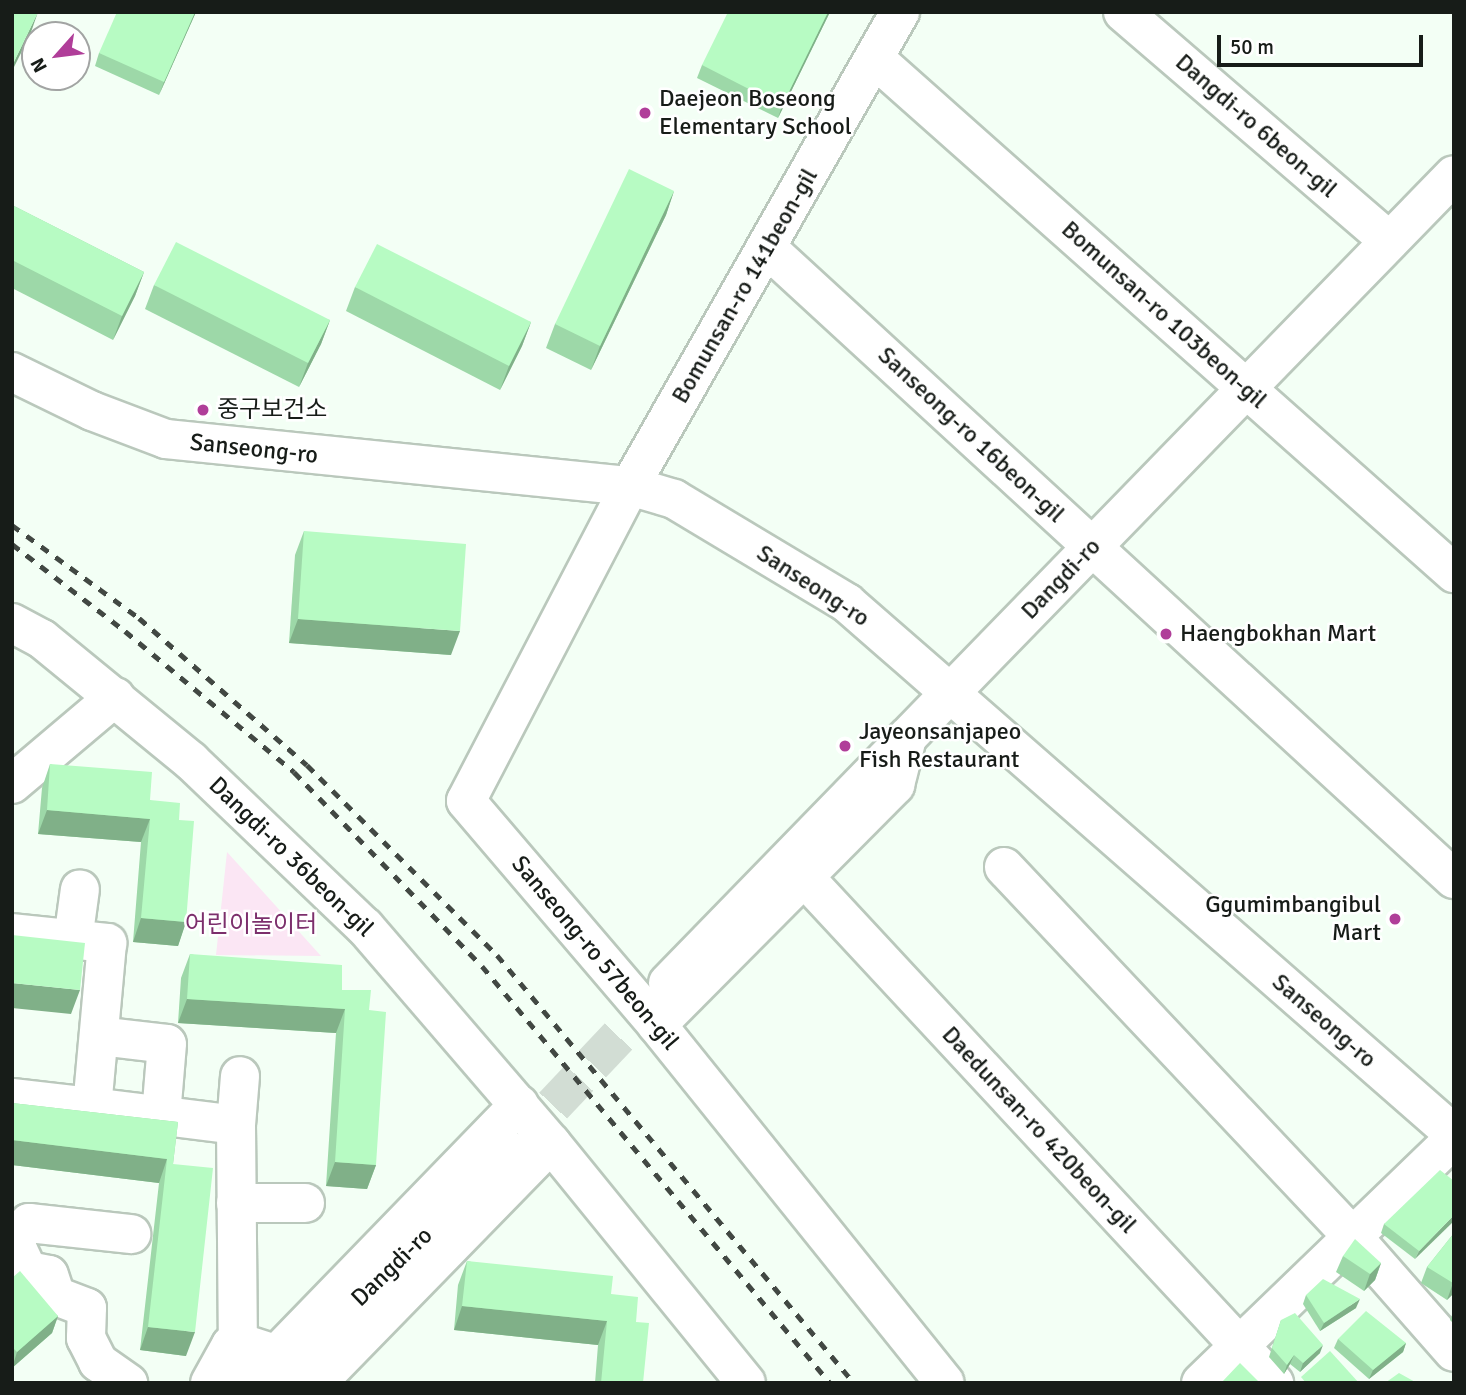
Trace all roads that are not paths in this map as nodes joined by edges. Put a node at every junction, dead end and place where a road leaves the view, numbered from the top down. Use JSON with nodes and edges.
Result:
{"nodes":[{"id":1,"x":900,"y":12,"type":"edge"},
{"id":2,"x":1124,"y":12,"type":"edge"},
{"id":3,"x":874,"y":58,"type":"junction"},
{"id":4,"x":1454,"y":175,"type":"edge"},
{"id":5,"x":1389,"y":241,"type":"junction"},
{"id":6,"x":767,"y":248,"type":"junction"},
{"id":7,"x":12,"y":372,"type":"edge"},
{"id":8,"x":1246,"y":388,"type":"junction"},
{"id":9,"x":630,"y":486,"type":"junction"},
{"id":10,"x":1093,"y":547,"type":"junction"},
{"id":11,"x":1454,"y":573,"type":"edge"},
{"id":12,"x":12,"y":623,"type":"edge"},
{"id":13,"x":950,"y":693,"type":"junction"},
{"id":14,"x":115,"y":696,"type":"junction"},
{"id":15,"x":906,"y":738,"type":"junction"},
{"id":16,"x":55,"y":769,"type":"edge"},
{"id":17,"x":12,"y":784,"type":"edge"},
{"id":18,"x":12,"y":802,"type":"edge"},
{"id":19,"x":1004,"y":867,"type":"dead end"},
{"id":20,"x":804,"y":877,"type":"junction"},
{"id":21,"x":1454,"y":879,"type":"edge"},
{"id":22,"x":80,"y":889,"type":"dead end"},
{"id":23,"x":12,"y":933,"type":"edge"},
{"id":24,"x":73,"y":940,"type":"junction"},
{"id":25,"x":668,"y":983,"type":"tunnel mouth"},
{"id":26,"x":631,"y":993,"type":"junction"},
{"id":27,"x":657,"y":1026,"type":"junction"},
{"id":28,"x":99,"y":1036,"type":"junction"},
{"id":29,"x":240,"y":1076,"type":"dead end"},
{"id":30,"x":12,"y":1098,"type":"edge"},
{"id":31,"x":92,"y":1107,"type":"junction"},
{"id":32,"x":161,"y":1116,"type":"junction"},
{"id":33,"x":236,"y":1125,"type":"junction"},
{"id":34,"x":529,"y":1131,"type":"junction"},
{"id":35,"x":1454,"y":1136,"type":"edge"},
{"id":36,"x":236,"y":1203,"type":"junction"},
{"id":37,"x":305,"y":1203,"type":"dead end"},
{"id":38,"x":131,"y":1234,"type":"dead end"},
{"id":39,"x":1352,"y":1236,"type":"junction"},
{"id":40,"x":13,"y":1238,"type":"edge"},
{"id":41,"x":1238,"y":1345,"type":"junction"},
{"id":42,"x":1454,"y":1352,"type":"edge"},
{"id":43,"x":267,"y":1369,"type":"edge"},
{"id":44,"x":128,"y":1383,"type":"edge"},
{"id":45,"x":210,"y":1383,"type":"edge"},
{"id":46,"x":317,"y":1383,"type":"edge"},
{"id":47,"x":746,"y":1383,"type":"edge"},
{"id":48,"x":945,"y":1383,"type":"edge"},
{"id":49,"x":1201,"y":1383,"type":"edge"},
{"id":50,"x":1274,"y":1383,"type":"edge"}],
"edges":[{"from":1,"to":3,"type":"street","name":"Bomunsan-ro 141beon-gil"},
{"from":2,"to":5,"type":"street","name":"Dangdi-ro 6beon-gil"},
{"from":3,"to":6,"type":"street","name":"Bomunsan-ro 141beon-gil"},
{"from":3,"to":8,"type":"street","name":"Bomunsan-ro 103beon-gil"},
{"from":4,"to":5,"type":"street","name":"Dangdi-ro"},
{"from":5,"to":8,"type":"street","name":"Dangdi-ro"},
{"from":6,"to":9,"type":"street","name":"Bomunsan-ro 141beon-gil"},
{"from":6,"to":10,"type":"street","name":"Sanseong-ro 16beon-gil"},
{"from":7,"to":9,"type":"street","name":"Sanseong-ro"},
{"from":8,"to":10,"type":"street","name":"Dangdi-ro"},
{"from":8,"to":11,"type":"street","name":"Bomunsan-ro 103beon-gil"},
{"from":9,"to":13,"type":"street","name":"Sanseong-ro"},
{"from":9,"to":26,"type":"street","name":"Sanseong-ro 57beon-gil"},
{"from":10,"to":13,"type":"street","name":"Dangdi-ro"},
{"from":10,"to":21,"type":"street","name":"Sanseong-ro 16beon-gil"},
{"from":12,"to":14,"type":"street","name":"Dangdi-ro 36beon-gil"},
{"from":13,"to":15,"type":"street","name":"Dangdi-ro"},
{"from":13,"to":35,"type":"street","name":"Sanseong-ro"},
{"from":14,"to":17,"type":"street"},
{"from":14,"to":34,"type":"street","name":"Dangdi-ro 36beon-gil"},
{"from":15,"to":20,"type":"street"},
{"from":15,"to":25,"type":"street","name":"Dangdi-ro"},
{"from":15,"to":26,"type":"street"},
{"from":16,"to":18,"type":"street"},
{"from":19,"to":39,"type":"street"},
{"from":20,"to":27,"type":"street"},
{"from":20,"to":41,"type":"street","name":"Daedunsan-ro 420beon-gil"},
{"from":22,"to":24,"type":"street"},
{"from":23,"to":24,"type":"street"},
{"from":24,"to":28,"type":"street"},
{"from":26,"to":27,"type":"street","name":"Sanseong-ro 57beon-gil"},
{"from":27,"to":48,"type":"street","name":"Sanseong-ro 57beon-gil"},
{"from":28,"to":31,"type":"street"},
{"from":28,"to":32,"type":"street"},
{"from":29,"to":33,"type":"street"},
{"from":30,"to":31,"type":"street"},
{"from":31,"to":32,"type":"street"},
{"from":32,"to":33,"type":"street"},
{"from":33,"to":36,"type":"street"},
{"from":34,"to":43,"type":"street","name":"Dangdi-ro"},
{"from":34,"to":46,"type":"street"},
{"from":34,"to":47,"type":"street","name":"Dangdi-ro 36beon-gil"},
{"from":35,"to":39,"type":"street","name":"Sanseong-ro"},
{"from":36,"to":37,"type":"street"},
{"from":36,"to":43,"type":"street"},
{"from":38,"to":40,"type":"street"},
{"from":39,"to":41,"type":"street","name":"Sanseong-ro"},
{"from":39,"to":42,"type":"street"},
{"from":40,"to":44,"type":"street"},
{"from":41,"to":49,"type":"street","name":"Sanseong-ro"},
{"from":41,"to":50,"type":"street","name":"Daedunsan-ro 420beon-gil"},
{"from":43,"to":45,"type":"street"}]}
